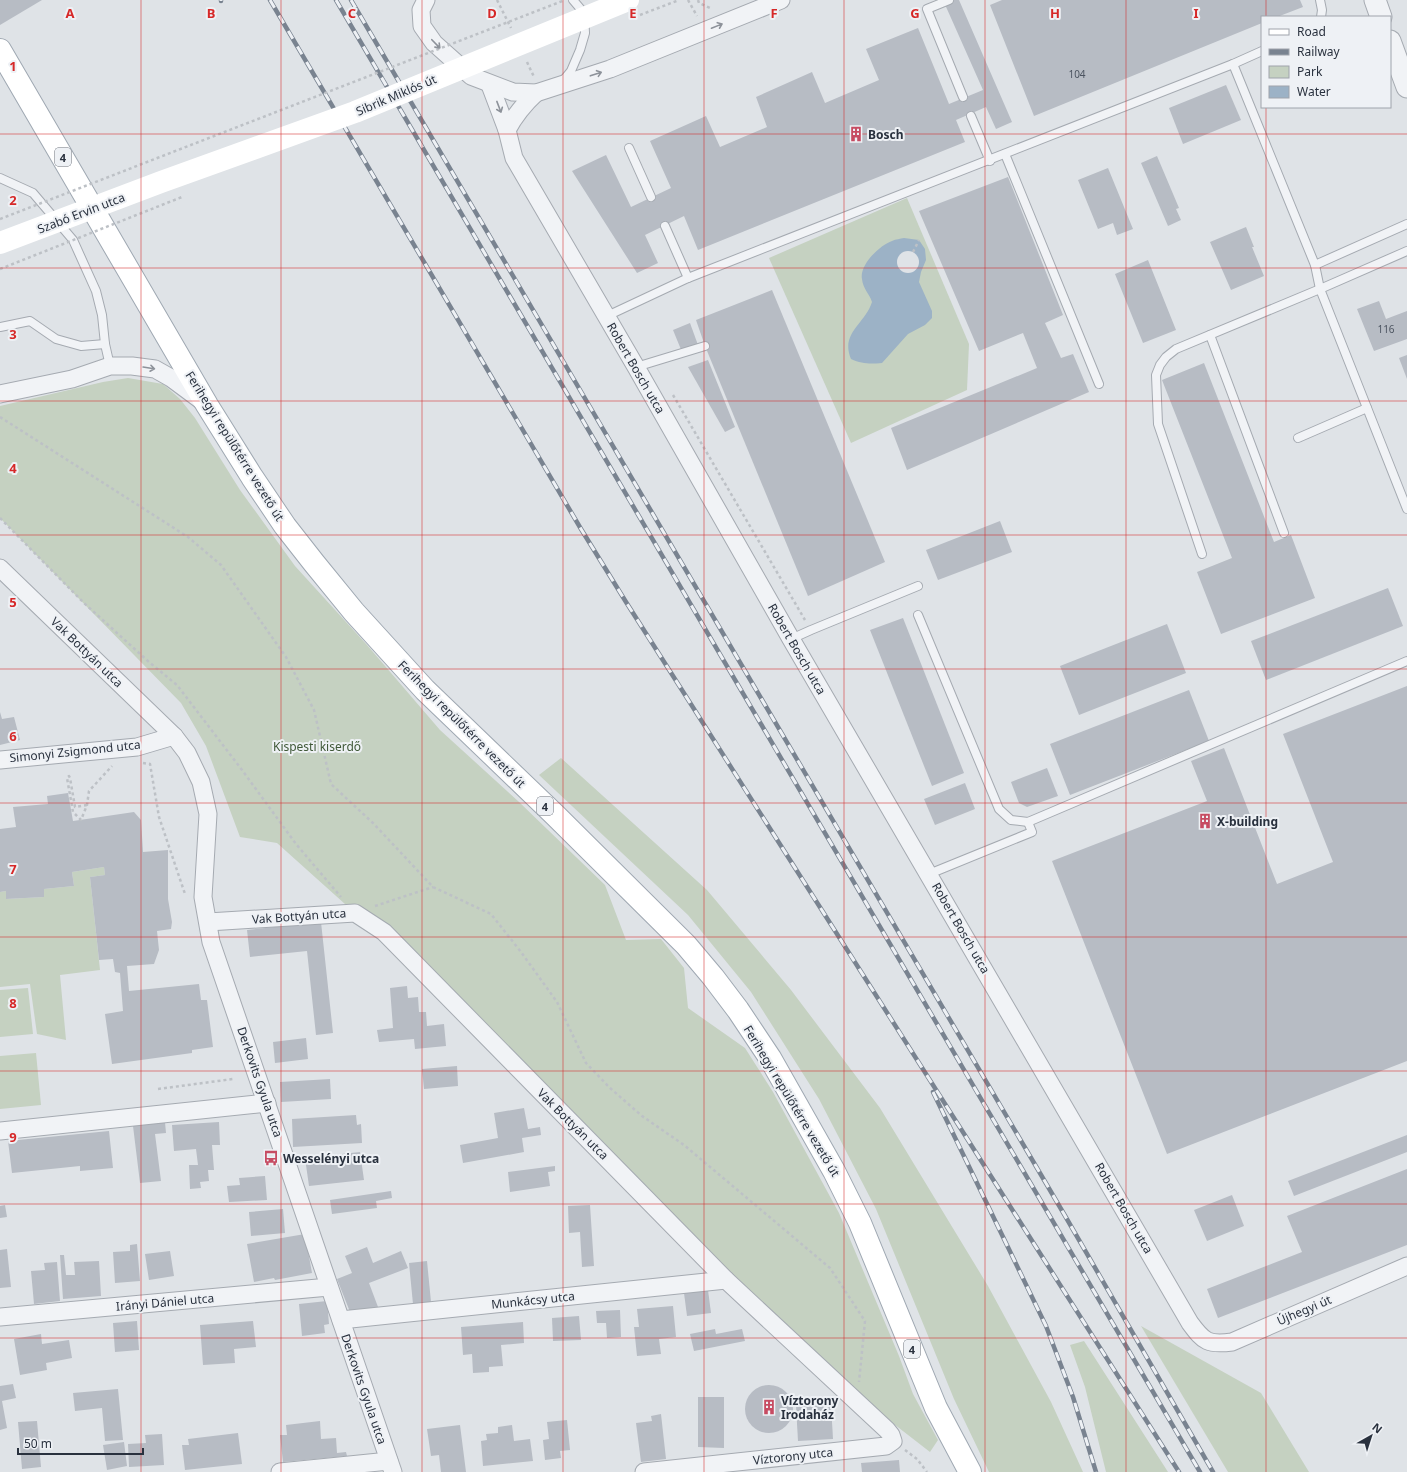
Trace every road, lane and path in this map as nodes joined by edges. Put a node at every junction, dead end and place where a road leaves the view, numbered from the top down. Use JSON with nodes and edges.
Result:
{"nodes":[{"id":1,"x":566,"y":0,"type":"edge"},
{"id":2,"x":572,"y":0,"type":"edge"},
{"id":3,"x":628,"y":0,"type":"edge"},
{"id":4,"x":781,"y":0,"type":"edge"},
{"id":5,"x":949,"y":0,"type":"edge"},
{"id":6,"x":1320,"y":0,"type":"edge"},
{"id":7,"x":423,"y":5,"type":"edge"},
{"id":8,"x":1321,"y":16,"type":"edge"},
{"id":9,"x":1391,"y":44,"type":"edge"},
{"id":10,"x":0,"y":50,"type":"edge"},
{"id":11,"x":1261,"y":51,"type":"edge"},
{"id":12,"x":1233,"y":64,"type":"junction"},
{"id":13,"x":490,"y":84,"type":"junction"},
{"id":14,"x":559,"y":86,"type":"junction"},
{"id":15,"x":1407,"y":86,"type":"edge"},
{"id":16,"x":536,"y":93,"type":"junction"},
{"id":17,"x":963,"y":97,"type":"dead end"},
{"id":18,"x":971,"y":116,"type":"dead end"},
{"id":19,"x":507,"y":130,"type":"junction"},
{"id":20,"x":628,"y":148,"type":"dead end"},
{"id":21,"x":1005,"y":154,"type":"junction"},
{"id":22,"x":990,"y":161,"type":"junction"},
{"id":23,"x":0,"y":178,"type":"edge"},
{"id":24,"x":161,"y":182,"type":"joint"},
{"id":25,"x":651,"y":197,"type":"dead end"},
{"id":26,"x":0,"y":219,"type":"edge"},
{"id":27,"x":1407,"y":224,"type":"edge"},
{"id":28,"x":665,"y":226,"type":"dead end"},
{"id":29,"x":919,"y":240,"type":"dead end"},
{"id":30,"x":0,"y":243,"type":"edge"},
{"id":31,"x":1407,"y":251,"type":"edge"},
{"id":32,"x":913,"y":252,"type":"dead end"},
{"id":33,"x":1315,"y":265,"type":"junction"},
{"id":34,"x":688,"y":278,"type":"junction"},
{"id":35,"x":1320,"y":289,"type":"junction"},
{"id":36,"x":607,"y":316,"type":"junction"},
{"id":37,"x":0,"y":327,"type":"edge"},
{"id":38,"x":1210,"y":335,"type":"junction"},
{"id":39,"x":106,"y":344,"type":"junction"},
{"id":40,"x":705,"y":346,"type":"dead end"},
{"id":41,"x":110,"y":366,"type":"junction"},
{"id":42,"x":636,"y":367,"type":"junction"},
{"id":43,"x":1099,"y":384,"type":"dead end"},
{"id":44,"x":0,"y":394,"type":"edge"},
{"id":45,"x":207,"y":405,"type":"junction"},
{"id":46,"x":1367,"y":408,"type":"junction"},
{"id":47,"x":0,"y":417,"type":"edge"},
{"id":48,"x":1298,"y":438,"type":"dead end"},
{"id":49,"x":1407,"y":509,"type":"edge"},
{"id":50,"x":0,"y":518,"type":"edge"},
{"id":51,"x":1284,"y":533,"type":"dead end"},
{"id":52,"x":1202,"y":554,"type":"dead end"},
{"id":53,"x":0,"y":568,"type":"edge"},
{"id":54,"x":918,"y":586,"type":"dead end"},
{"id":55,"x":918,"y":614,"type":"dead end"},
{"id":56,"x":791,"y":639,"type":"junction"},
{"id":57,"x":1407,"y":661,"type":"edge"},
{"id":58,"x":174,"y":736,"type":"junction"},
{"id":59,"x":0,"y":760,"type":"edge"},
{"id":60,"x":138,"y":761,"type":"dead end"},
{"id":61,"x":115,"y":763,"type":"dead end"},
{"id":62,"x":87,"y":805,"type":"junction"},
{"id":63,"x":1028,"y":822,"type":"junction"},
{"id":64,"x":929,"y":874,"type":"junction"},
{"id":65,"x":432,"y":887,"type":"junction"},
{"id":66,"x":187,"y":898,"type":"dead end"},
{"id":67,"x":355,"y":913,"type":"junction"},
{"id":68,"x":208,"y":922,"type":"junction"},
{"id":69,"x":233,"y":1079,"type":"dead end"},
{"id":70,"x":158,"y":1089,"type":"dead end"},
{"id":71,"x":267,"y":1103,"type":"junction"},
{"id":72,"x":0,"y":1131,"type":"edge"},
{"id":73,"x":1407,"y":1266,"type":"edge"},
{"id":74,"x":726,"y":1280,"type":"junction"},
{"id":75,"x":329,"y":1287,"type":"junction"},
{"id":76,"x":0,"y":1317,"type":"edge"},
{"id":77,"x":340,"y":1320,"type":"junction"},
{"id":78,"x":1200,"y":1337,"type":"joint"},
{"id":79,"x":855,"y":1400,"type":"junction"},
{"id":80,"x":892,"y":1440,"type":"junction"},
{"id":81,"x":391,"y":1466,"type":"edge"},
{"id":82,"x":280,"y":1472,"type":"edge"},
{"id":83,"x":644,"y":1472,"type":"edge"},
{"id":84,"x":927,"y":1472,"type":"edge"},
{"id":85,"x":970,"y":1472,"type":"edge"}],
"edges":[{"from":1,"to":26,"type":"path","bridge":true},
{"from":2,"to":14,"type":"lane"},
{"from":3,"to":24,"type":"main road","name":"Sibrik Miklós út","bridge":true},
{"from":14,"to":4,"type":"street","one_way":true},
{"from":5,"to":17,"type":"lane"},
{"from":6,"to":8,"type":"lane"},
{"from":7,"to":13,"type":"street","one_way":true},
{"from":9,"to":15,"type":"street"},
{"from":10,"to":45,"type":"main road","name":"Ferihegyi repülőtérre vezető út","number":"4"},
{"from":11,"to":12,"type":"lane"},
{"from":12,"to":21,"type":"lane"},
{"from":12,"to":33,"type":"lane"},
{"from":13,"to":16,"type":"street"},
{"from":13,"to":19,"type":"street","name":"Robert Bosch utca","one_way":true},
{"from":14,"to":16,"type":"street"},
{"from":16,"to":19,"type":"street"},
{"from":18,"to":22,"type":"lane"},
{"from":19,"to":36,"type":"street","name":"Robert Bosch utca"},
{"from":20,"to":25,"type":"lane"},
{"from":21,"to":22,"type":"lane"},
{"from":21,"to":43,"type":"lane"},
{"from":22,"to":34,"type":"lane"},
{"from":23,"to":39,"type":"lane"},
{"from":24,"to":30,"type":"main road","name":"Szabó Ervin utca","bridge":true},
{"from":27,"to":33,"type":"lane"},
{"from":28,"to":34,"type":"lane"},
{"from":29,"to":32,"type":"path"},
{"from":31,"to":35,"type":"lane"},
{"from":33,"to":35,"type":"lane"},
{"from":34,"to":36,"type":"lane"},
{"from":35,"to":38,"type":"lane"},
{"from":35,"to":46,"type":"lane"},
{"from":36,"to":42,"type":"street","name":"Robert Bosch utca"},
{"from":37,"to":39,"type":"lane"},
{"from":38,"to":51,"type":"lane"},
{"from":38,"to":52,"type":"lane"},
{"from":39,"to":41,"type":"lane"},
{"from":40,"to":42,"type":"lane"},
{"from":41,"to":44,"type":"street"},
{"from":41,"to":45,"type":"street","one_way":true},
{"from":42,"to":56,"type":"street","name":"Robert Bosch utca"},
{"from":45,"to":85,"type":"main road","name":"Ferihegyi repülőtérre vezető út","number":"4"},
{"from":46,"to":48,"type":"lane"},
{"from":46,"to":49,"type":"lane"},
{"from":47,"to":65,"type":"path"},
{"from":50,"to":67,"type":"path"},
{"from":53,"to":58,"type":"street","name":"Vak Bottyán utca"},
{"from":54,"to":56,"type":"lane"},
{"from":55,"to":63,"type":"lane"},
{"from":56,"to":64,"type":"street","name":"Robert Bosch utca"},
{"from":57,"to":63,"type":"lane"},
{"from":58,"to":59,"type":"street","name":"Simonyi Zsigmond utca"},
{"from":58,"to":68,"type":"street","name":"Derkovits Gyula utca"},
{"from":60,"to":66,"type":"path"},
{"from":61,"to":62,"type":"path"},
{"from":62,"to":62,"type":"path"},
{"from":63,"to":64,"type":"lane"},
{"from":64,"to":78,"type":"street","name":"Robert Bosch utca"},
{"from":65,"to":67,"type":"path"},
{"from":65,"to":79,"type":"path"},
{"from":67,"to":68,"type":"street","name":"Vak Bottyán utca"},
{"from":67,"to":74,"type":"street","name":"Vak Bottyán utca"},
{"from":68,"to":71,"type":"street","name":"Derkovits Gyula utca"},
{"from":69,"to":70,"type":"path"},
{"from":71,"to":72,"type":"street"},
{"from":71,"to":75,"type":"street","name":"Derkovits Gyula utca"},
{"from":73,"to":78,"type":"street","name":"Újhegyi út"},
{"from":74,"to":77,"type":"street","name":"Munkácsy utca"},
{"from":74,"to":79,"type":"street","name":"Vak Bottyán utca"},
{"from":75,"to":76,"type":"street","name":"Irányi Dániel utca"},
{"from":75,"to":77,"type":"street","name":"Derkovits Gyula utca"},
{"from":77,"to":81,"type":"street","name":"Derkovits Gyula utca"},
{"from":79,"to":80,"type":"street","name":"Vak Bottyán utca"},
{"from":80,"to":83,"type":"street","name":"Víztorony utca"},
{"from":80,"to":84,"type":"path"},
{"from":81,"to":82,"type":"street"}]}
